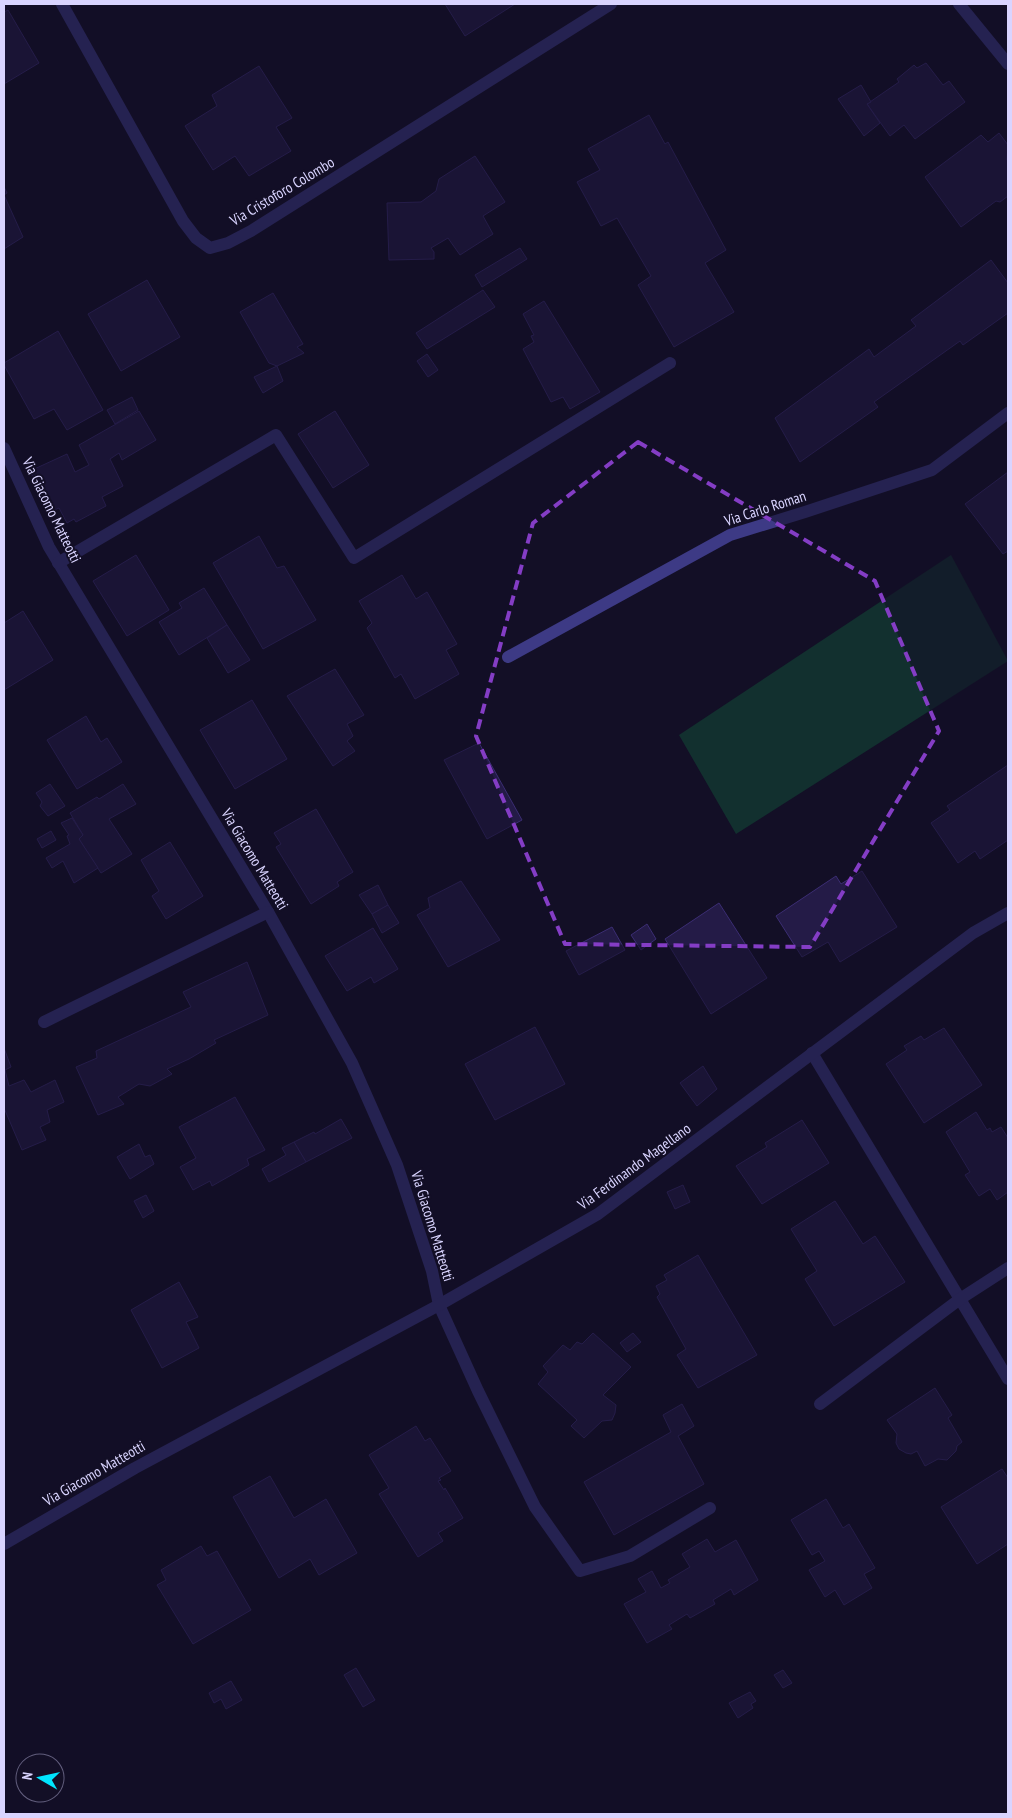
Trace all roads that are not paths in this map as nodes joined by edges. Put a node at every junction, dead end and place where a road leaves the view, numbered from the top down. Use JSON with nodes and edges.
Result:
{"nodes":[{"id":1,"x":62,"y":4,"type":"edge"},
{"id":2,"x":611,"y":4,"type":"edge"},
{"id":3,"x":959,"y":4,"type":"edge"},
{"id":4,"x":1008,"y":64,"type":"edge"},
{"id":5,"x":670,"y":364,"type":"dead end"},
{"id":6,"x":1008,"y":414,"type":"edge"},
{"id":7,"x":4,"y":448,"type":"edge"},
{"id":8,"x":58,"y":563,"type":"junction"},
{"id":9,"x":508,"y":658,"type":"dead end"},
{"id":10,"x":268,"y":912,"type":"junction"},
{"id":11,"x":1008,"y":913,"type":"edge"},
{"id":12,"x":44,"y":1022,"type":"dead end"},
{"id":13,"x":812,"y":1053,"type":"junction"},
{"id":14,"x":1008,"y":1268,"type":"edge"},
{"id":15,"x":960,"y":1299,"type":"junction"},
{"id":16,"x":439,"y":1305,"type":"junction"},
{"id":17,"x":1008,"y":1379,"type":"edge"},
{"id":18,"x":820,"y":1404,"type":"dead end"},
{"id":19,"x":710,"y":1508,"type":"dead end"},
{"id":20,"x":4,"y":1544,"type":"edge"}],
"edges":[{"from":1,"to":2,"type":"street","name":"Via Cristoforo Colombo"},
{"from":3,"to":4,"type":"street"},
{"from":5,"to":8,"type":"street"},
{"from":6,"to":9,"type":"street","name":"Via Carlo Roman"},
{"from":7,"to":8,"type":"street","name":"Via Giacomo Matteotti"},
{"from":8,"to":10,"type":"street","name":"Via Giacomo Matteotti"},
{"from":10,"to":12,"type":"street"},
{"from":10,"to":16,"type":"street","name":"Via Giacomo Matteotti"},
{"from":11,"to":13,"type":"street","name":"Via Ferdinando Magellano"},
{"from":13,"to":15,"type":"street"},
{"from":13,"to":16,"type":"street","name":"Via Ferdinando Magellano"},
{"from":14,"to":15,"type":"street"},
{"from":15,"to":17,"type":"street"},
{"from":15,"to":18,"type":"street"},
{"from":16,"to":19,"type":"street","name":"Via Giacomo Matteotti"},
{"from":16,"to":20,"type":"street","name":"Via Giacomo Matteotti"}]}
